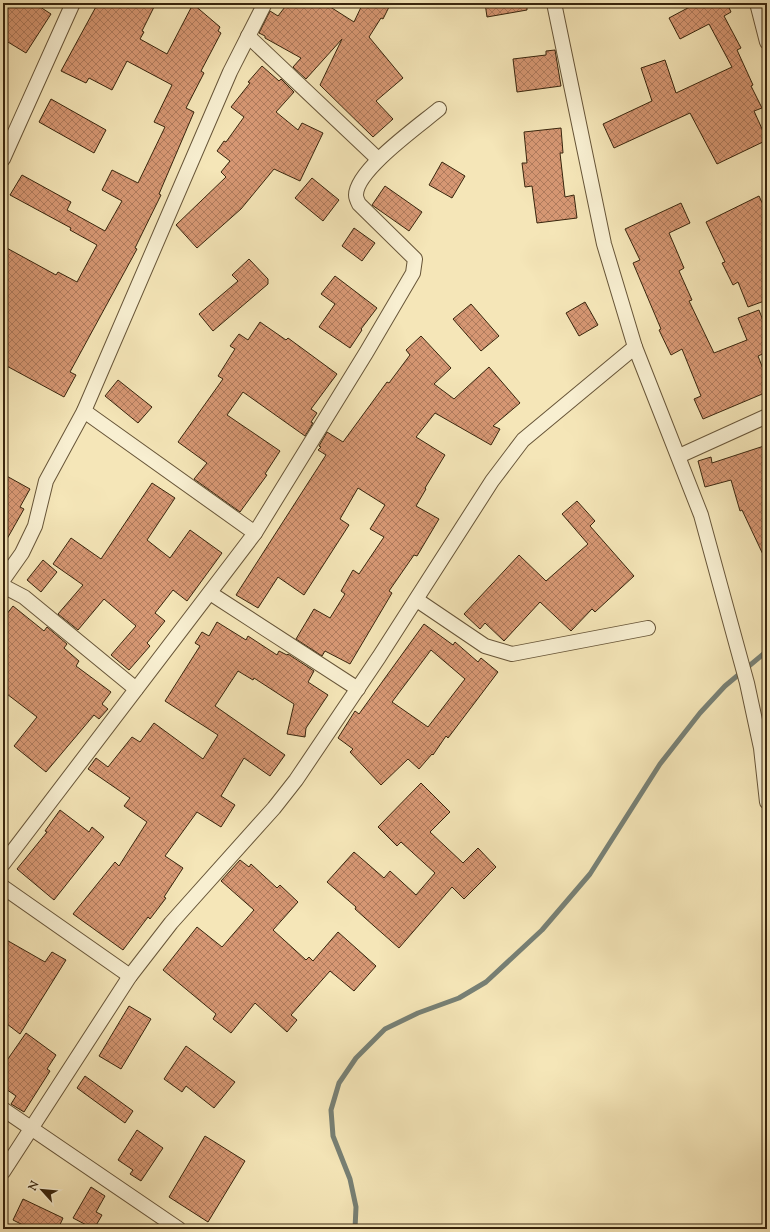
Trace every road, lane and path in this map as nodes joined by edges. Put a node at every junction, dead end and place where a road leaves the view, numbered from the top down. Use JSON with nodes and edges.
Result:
{"nodes":[{"id":1,"x":73,"y":3,"type":"edge"},
{"id":2,"x":265,"y":3,"type":"edge"},
{"id":3,"x":554,"y":3,"type":"edge"},
{"id":4,"x":757,"y":3,"type":"edge"},
{"id":5,"x":248,"y":36,"type":"junction"},
{"id":6,"x":767,"y":42,"type":"edge"},
{"id":7,"x":439,"y":109,"type":"dead end"},
{"id":8,"x":3,"y":159,"type":"edge"},
{"id":9,"x":378,"y":159,"type":"junction"},
{"id":10,"x":635,"y":347,"type":"junction"},
{"id":11,"x":84,"y":411,"type":"junction"},
{"id":12,"x":767,"y":416,"type":"edge"},
{"id":13,"x":679,"y":456,"type":"junction"},
{"id":14,"x":255,"y":533,"type":"junction"},
{"id":15,"x":3,"y":580,"type":"edge"},
{"id":16,"x":3,"y":586,"type":"edge"},
{"id":17,"x":210,"y":593,"type":"junction"},
{"id":18,"x":417,"y":600,"type":"junction"},
{"id":19,"x":648,"y":628,"type":"dead end"},
{"id":20,"x":136,"y":689,"type":"junction"},
{"id":21,"x":358,"y":689,"type":"junction"},
{"id":22,"x":767,"y":802,"type":"edge"},
{"id":23,"x":3,"y":864,"type":"edge"},
{"id":24,"x":3,"y":887,"type":"edge"},
{"id":25,"x":130,"y":976,"type":"junction"},
{"id":26,"x":3,"y":1109,"type":"edge"},
{"id":27,"x":32,"y":1128,"type":"junction"},
{"id":28,"x":3,"y":1172,"type":"edge"},
{"id":29,"x":179,"y":1229,"type":"edge"}],
"edges":[{"from":1,"to":8,"type":"street"},
{"from":2,"to":5,"type":"street"},
{"from":3,"to":10,"type":"street"},
{"from":4,"to":6,"type":"street"},
{"from":5,"to":9,"type":"street"},
{"from":5,"to":11,"type":"street"},
{"from":7,"to":9,"type":"street"},
{"from":9,"to":14,"type":"street"},
{"from":10,"to":13,"type":"street"},
{"from":10,"to":18,"type":"street"},
{"from":11,"to":14,"type":"street"},
{"from":11,"to":15,"type":"street"},
{"from":12,"to":13,"type":"street"},
{"from":13,"to":22,"type":"street"},
{"from":14,"to":17,"type":"street"},
{"from":16,"to":20,"type":"street"},
{"from":17,"to":20,"type":"street"},
{"from":17,"to":21,"type":"street"},
{"from":18,"to":19,"type":"street"},
{"from":18,"to":21,"type":"street"},
{"from":20,"to":23,"type":"street"},
{"from":21,"to":25,"type":"street"},
{"from":24,"to":25,"type":"street"},
{"from":25,"to":27,"type":"street"},
{"from":26,"to":27,"type":"street"},
{"from":27,"to":28,"type":"street"},
{"from":27,"to":29,"type":"street"}]}
